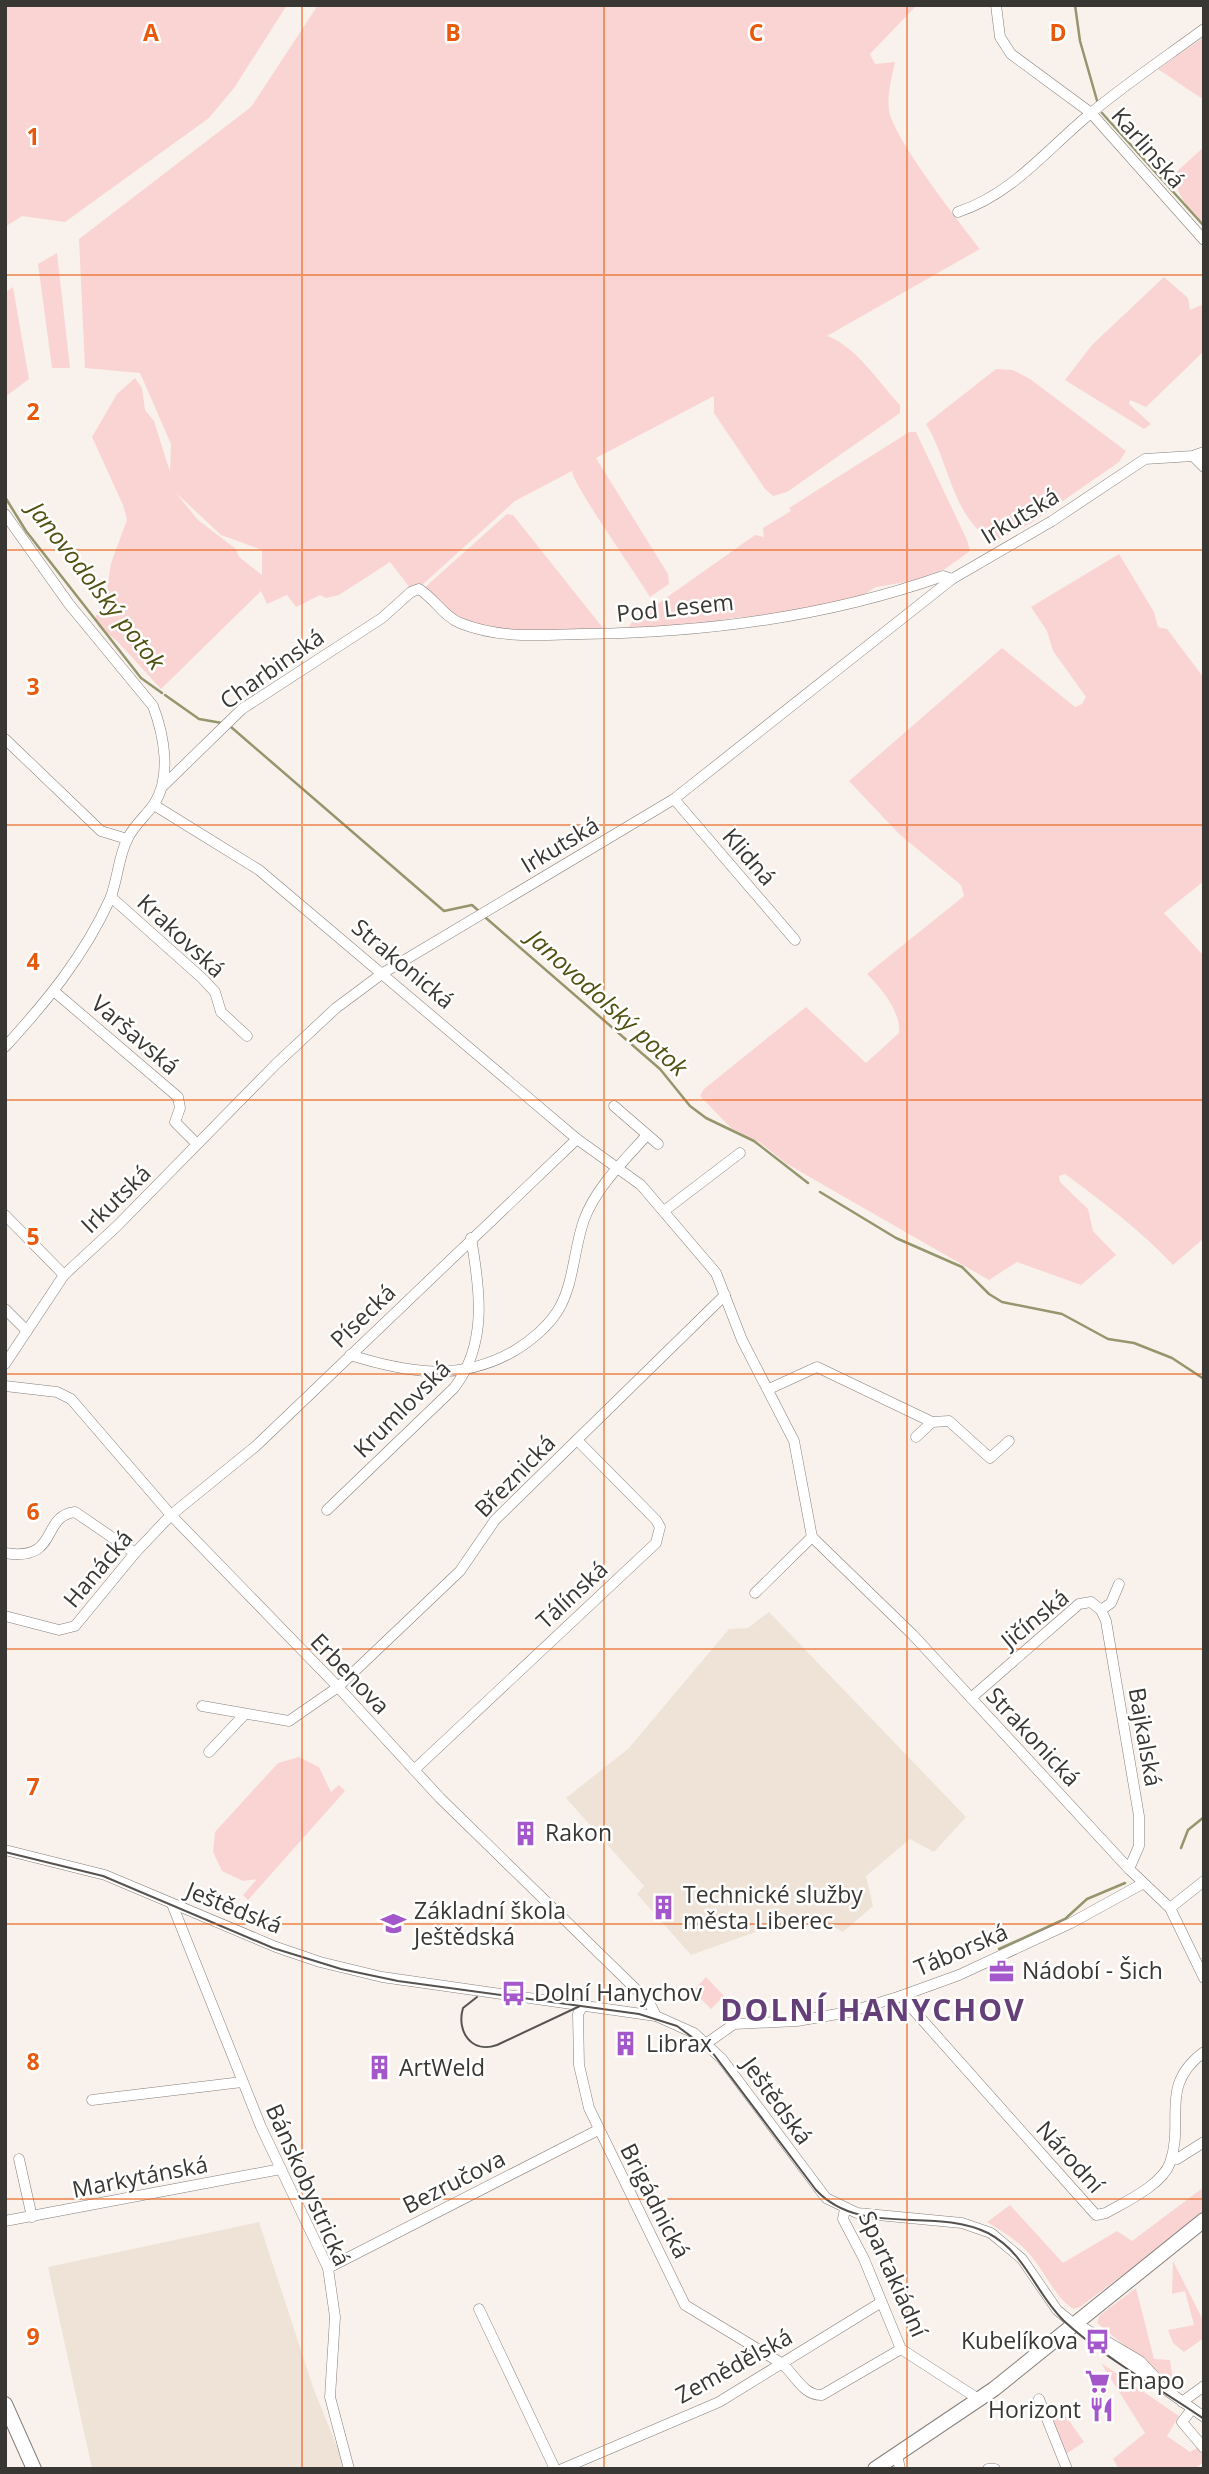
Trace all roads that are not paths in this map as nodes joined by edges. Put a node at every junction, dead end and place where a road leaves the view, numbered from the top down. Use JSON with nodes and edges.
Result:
{"nodes":[{"id":1,"x":996,"y":5,"type":"edge"},
{"id":2,"x":1204,"y":29,"type":"edge"},
{"id":3,"x":1091,"y":113,"type":"junction"},
{"id":4,"x":958,"y":212,"type":"dead end"},
{"id":5,"x":1204,"y":240,"type":"edge"},
{"id":6,"x":1204,"y":452,"type":"edge"},
{"id":7,"x":1193,"y":456,"type":"junction"},
{"id":8,"x":1204,"y":467,"type":"edge"},
{"id":9,"x":5,"y":514,"type":"edge"},
{"id":10,"x":952,"y":579,"type":"junction"},
{"id":11,"x":411,"y":592,"type":"joint"},
{"id":12,"x":5,"y":739,"type":"edge"},
{"id":13,"x":163,"y":786,"type":"junction"},
{"id":14,"x":674,"y":799,"type":"junction"},
{"id":15,"x":154,"y":805,"type":"junction"},
{"id":16,"x":127,"y":839,"type":"junction"},
{"id":17,"x":111,"y":897,"type":"junction"},
{"id":18,"x":795,"y":940,"type":"dead end"},
{"id":19,"x":383,"y":973,"type":"junction"},
{"id":20,"x":55,"y":992,"type":"junction"},
{"id":21,"x":247,"y":1037,"type":"dead end"},
{"id":22,"x":5,"y":1047,"type":"edge"},
{"id":23,"x":614,"y":1106,"type":"dead end"},
{"id":24,"x":648,"y":1135,"type":"junction"},
{"id":25,"x":577,"y":1139,"type":"junction"},
{"id":26,"x":197,"y":1144,"type":"junction"},
{"id":27,"x":658,"y":1144,"type":"dead end"},
{"id":28,"x":740,"y":1153,"type":"dead end"},
{"id":29,"x":618,"y":1168,"type":"junction"},
{"id":30,"x":664,"y":1211,"type":"junction"},
{"id":31,"x":5,"y":1214,"type":"edge"},
{"id":32,"x":471,"y":1238,"type":"junction"},
{"id":33,"x":64,"y":1275,"type":"junction"},
{"id":34,"x":725,"y":1295,"type":"junction"},
{"id":35,"x":5,"y":1309,"type":"edge"},
{"id":36,"x":27,"y":1331,"type":"junction"},
{"id":37,"x":350,"y":1355,"type":"junction"},
{"id":38,"x":5,"y":1364,"type":"edge"},
{"id":39,"x":467,"y":1371,"type":"junction"},
{"id":40,"x":5,"y":1386,"type":"edge"},
{"id":41,"x":769,"y":1389,"type":"junction"},
{"id":42,"x":932,"y":1422,"type":"junction"},
{"id":43,"x":916,"y":1437,"type":"dead end"},
{"id":44,"x":576,"y":1440,"type":"junction"},
{"id":45,"x":1009,"y":1441,"type":"dead end"},
{"id":46,"x":327,"y":1510,"type":"dead end"},
{"id":47,"x":171,"y":1515,"type":"junction"},
{"id":48,"x":812,"y":1538,"type":"junction"},
{"id":49,"x":5,"y":1553,"type":"edge"},
{"id":50,"x":135,"y":1553,"type":"junction"},
{"id":51,"x":1119,"y":1584,"type":"dead end"},
{"id":52,"x":755,"y":1593,"type":"dead end"},
{"id":53,"x":1101,"y":1610,"type":"junction"},
{"id":54,"x":5,"y":1616,"type":"edge"},
{"id":55,"x":338,"y":1687,"type":"junction"},
{"id":56,"x":971,"y":1699,"type":"junction"},
{"id":57,"x":202,"y":1706,"type":"dead end"},
{"id":58,"x":245,"y":1714,"type":"junction"},
{"id":59,"x":209,"y":1752,"type":"dead end"},
{"id":60,"x":414,"y":1769,"type":"junction"},
{"id":61,"x":5,"y":1850,"type":"edge"},
{"id":62,"x":1129,"y":1869,"type":"junction"},
{"id":63,"x":1204,"y":1881,"type":"edge"},
{"id":64,"x":1142,"y":1884,"type":"junction"},
{"id":65,"x":172,"y":1904,"type":"junction"},
{"id":66,"x":1170,"y":1909,"type":"junction"},
{"id":67,"x":1204,"y":1978,"type":"edge"},
{"id":68,"x":901,"y":1996,"type":"junction"},
{"id":69,"x":583,"y":2005,"type":"junction"},
{"id":70,"x":656,"y":2016,"type":"junction"},
{"id":71,"x":707,"y":2043,"type":"junction"},
{"id":72,"x":1204,"y":2052,"type":"edge"},
{"id":73,"x":242,"y":2082,"type":"junction"},
{"id":74,"x":92,"y":2100,"type":"dead end"},
{"id":75,"x":598,"y":2130,"type":"junction"},
{"id":76,"x":1204,"y":2141,"type":"edge"},
{"id":77,"x":1177,"y":2159,"type":"dead end"},
{"id":78,"x":19,"y":2160,"type":"dead end"},
{"id":79,"x":281,"y":2169,"type":"junction"},
{"id":80,"x":845,"y":2209,"type":"junction"},
{"id":81,"x":32,"y":2217,"type":"junction"},
{"id":82,"x":5,"y":2221,"type":"edge"},
{"id":83,"x":1203,"y":2225,"type":"edge"},
{"id":84,"x":328,"y":2268,"type":"junction"},
{"id":85,"x":880,"y":2302,"type":"junction"},
{"id":86,"x":479,"y":2309,"type":"dead end"},
{"id":87,"x":1074,"y":2324,"type":"junction"},
{"id":88,"x":901,"y":2349,"type":"junction"},
{"id":89,"x":781,"y":2363,"type":"junction"},
{"id":90,"x":1204,"y":2386,"type":"edge"},
{"id":91,"x":1039,"y":2399,"type":"dead end"},
{"id":92,"x":1178,"y":2399,"type":"junction"},
{"id":93,"x":980,"y":2400,"type":"junction"},
{"id":94,"x":5,"y":2403,"type":"edge"},
{"id":95,"x":1192,"y":2409,"type":"junction"},
{"id":96,"x":1204,"y":2417,"type":"edge"},
{"id":97,"x":1204,"y":2448,"type":"edge"},
{"id":98,"x":898,"y":2461,"type":"edge"},
{"id":99,"x":34,"y":2469,"type":"edge"},
{"id":100,"x":349,"y":2469,"type":"edge"},
{"id":101,"x":555,"y":2469,"type":"edge"},
{"id":102,"x":562,"y":2469,"type":"edge"},
{"id":103,"x":875,"y":2469,"type":"edge"},
{"id":104,"x":988,"y":2469,"type":"edge"},
{"id":105,"x":995,"y":2469,"type":"edge"},
{"id":106,"x":1067,"y":2469,"type":"edge"}],
"edges":[{"from":1,"to":3,"type":"street","name":"Karlinská"},
{"from":2,"to":3,"type":"street"},
{"from":3,"to":4,"type":"street","name":"Karlinská"},
{"from":3,"to":5,"type":"street","name":"Karlinská"},
{"from":6,"to":7,"type":"street","name":"Irkutská"},
{"from":7,"to":8,"type":"street"},
{"from":7,"to":10,"type":"street","name":"Irkutská"},
{"from":9,"to":13,"type":"street"},
{"from":10,"to":11,"type":"street","name":"Pod Lesem"},
{"from":10,"to":14,"type":"street","name":"Irkutská"},
{"from":11,"to":13,"type":"street","name":"Charbinská"},
{"from":12,"to":16,"type":"street"},
{"from":13,"to":15,"type":"street"},
{"from":14,"to":18,"type":"street","name":"Klidná"},
{"from":14,"to":19,"type":"street","name":"Irkutská"},
{"from":15,"to":16,"type":"street"},
{"from":15,"to":19,"type":"street","name":"Strakonická"},
{"from":16,"to":17,"type":"street"},
{"from":17,"to":20,"type":"street"},
{"from":17,"to":21,"type":"street","name":"Krakovská"},
{"from":19,"to":25,"type":"street","name":"Strakonická"},
{"from":19,"to":26,"type":"street","name":"Irkutská"},
{"from":20,"to":22,"type":"street"},
{"from":20,"to":26,"type":"street","name":"Varšavská"},
{"from":23,"to":24,"type":"street"},
{"from":24,"to":27,"type":"street"},
{"from":24,"to":29,"type":"street"},
{"from":25,"to":29,"type":"street","name":"Strakonická"},
{"from":25,"to":32,"type":"street","name":"Písecká"},
{"from":26,"to":33,"type":"street","name":"Irkutská"},
{"from":28,"to":30,"type":"street"},
{"from":29,"to":30,"type":"street","name":"Strakonická"},
{"from":29,"to":39,"type":"street"},
{"from":30,"to":34,"type":"street","name":"Strakonická"},
{"from":31,"to":33,"type":"street"},
{"from":32,"to":37,"type":"street","name":"Písecká"},
{"from":32,"to":39,"type":"street","name":"Krumlovská"},
{"from":33,"to":36,"type":"street","name":"Irkutská"},
{"from":34,"to":41,"type":"street","name":"Strakonická"},
{"from":34,"to":44,"type":"street","name":"Březnická"},
{"from":35,"to":36,"type":"street"},
{"from":36,"to":38,"type":"street","name":"Irkutská"},
{"from":37,"to":39,"type":"street"},
{"from":37,"to":47,"type":"street","name":"Písecká"},
{"from":39,"to":46,"type":"street","name":"Krumlovská"},
{"from":40,"to":47,"type":"street","name":"Erbenova"},
{"from":41,"to":42,"type":"street"},
{"from":41,"to":48,"type":"street","name":"Strakonická"},
{"from":42,"to":43,"type":"street"},
{"from":42,"to":45,"type":"street"},
{"from":44,"to":55,"type":"street","name":"Březnická"},
{"from":44,"to":60,"type":"street","name":"Tálínská"},
{"from":47,"to":50,"type":"street","name":"Hanácká"},
{"from":47,"to":55,"type":"street","name":"Erbenova"},
{"from":48,"to":52,"type":"street"},
{"from":48,"to":56,"type":"street","name":"Strakonická"},
{"from":49,"to":50,"type":"street"},
{"from":50,"to":54,"type":"street","name":"Hanácká"},
{"from":51,"to":53,"type":"street","name":"Jičínská"},
{"from":53,"to":56,"type":"street","name":"Jičínská"},
{"from":53,"to":62,"type":"street","name":"Bajkalská"},
{"from":55,"to":58,"type":"street","name":"Březnická"},
{"from":55,"to":60,"type":"street","name":"Erbenova"},
{"from":56,"to":62,"type":"street","name":"Strakonická"},
{"from":57,"to":58,"type":"street","name":"Březnická"},
{"from":58,"to":59,"type":"street"},
{"from":60,"to":70,"type":"street","name":"Erbenova"},
{"from":61,"to":65,"type":"street","name":"Ještědská"},
{"from":62,"to":64,"type":"street","name":"Strakonická"},
{"from":63,"to":66,"type":"street"},
{"from":64,"to":66,"type":"street","name":"Strakonická"},
{"from":64,"to":68,"type":"street","name":"Táborská"},
{"from":65,"to":69,"type":"street","name":"Ještědská"},
{"from":65,"to":73,"type":"street","name":"Bánskobystrická"},
{"from":66,"to":67,"type":"street","name":"Strakonická"},
{"from":68,"to":71,"type":"street","name":"Táborská"},
{"from":68,"to":72,"type":"street","name":"Národní"},
{"from":69,"to":70,"type":"street","name":"Ještědská"},
{"from":69,"to":75,"type":"street","name":"Brigádnická"},
{"from":70,"to":71,"type":"street","name":"Ještědská"},
{"from":71,"to":80,"type":"street","name":"Ještědská"},
{"from":73,"to":74,"type":"street","name":"Bánskobystrická"},
{"from":73,"to":79,"type":"street","name":"Bánskobystrická"},
{"from":75,"to":84,"type":"street","name":"Bezručova"},
{"from":75,"to":89,"type":"street","name":"Brigádnická"},
{"from":76,"to":77,"type":"street"},
{"from":78,"to":81,"type":"street"},
{"from":79,"to":81,"type":"street","name":"Markytánská"},
{"from":79,"to":84,"type":"street","name":"Bánskobystrická"},
{"from":80,"to":85,"type":"street","name":"Spartakiádní"},
{"from":80,"to":87,"type":"street","name":"Ještědská"},
{"from":81,"to":82,"type":"street","name":"Markytánská"},
{"from":83,"to":87,"type":"street"},
{"from":84,"to":100,"type":"street","name":"Bánskobystrická"},
{"from":85,"to":88,"type":"street","name":"Spartakiádní"},
{"from":85,"to":89,"type":"street","name":"Zemědělská"},
{"from":86,"to":101,"type":"street"},
{"from":87,"to":92,"type":"street","name":"Ještědská"},
{"from":87,"to":93,"type":"street"},
{"from":88,"to":89,"type":"street","name":"Brigádnická"},
{"from":88,"to":93,"type":"street","name":"Spartakiádní"},
{"from":89,"to":102,"type":"street","name":"Zemědělská"},
{"from":90,"to":92,"type":"street"},
{"from":91,"to":106,"type":"street"},
{"from":92,"to":95,"type":"street","name":"Ještědská"},
{"from":93,"to":98,"type":"street"},
{"from":94,"to":99,"type":"street"},
{"from":95,"to":96,"type":"street","name":"Ještědská"},
{"from":95,"to":97,"type":"street"},
{"from":98,"to":103,"type":"street"},
{"from":104,"to":105,"type":"street"}]}
